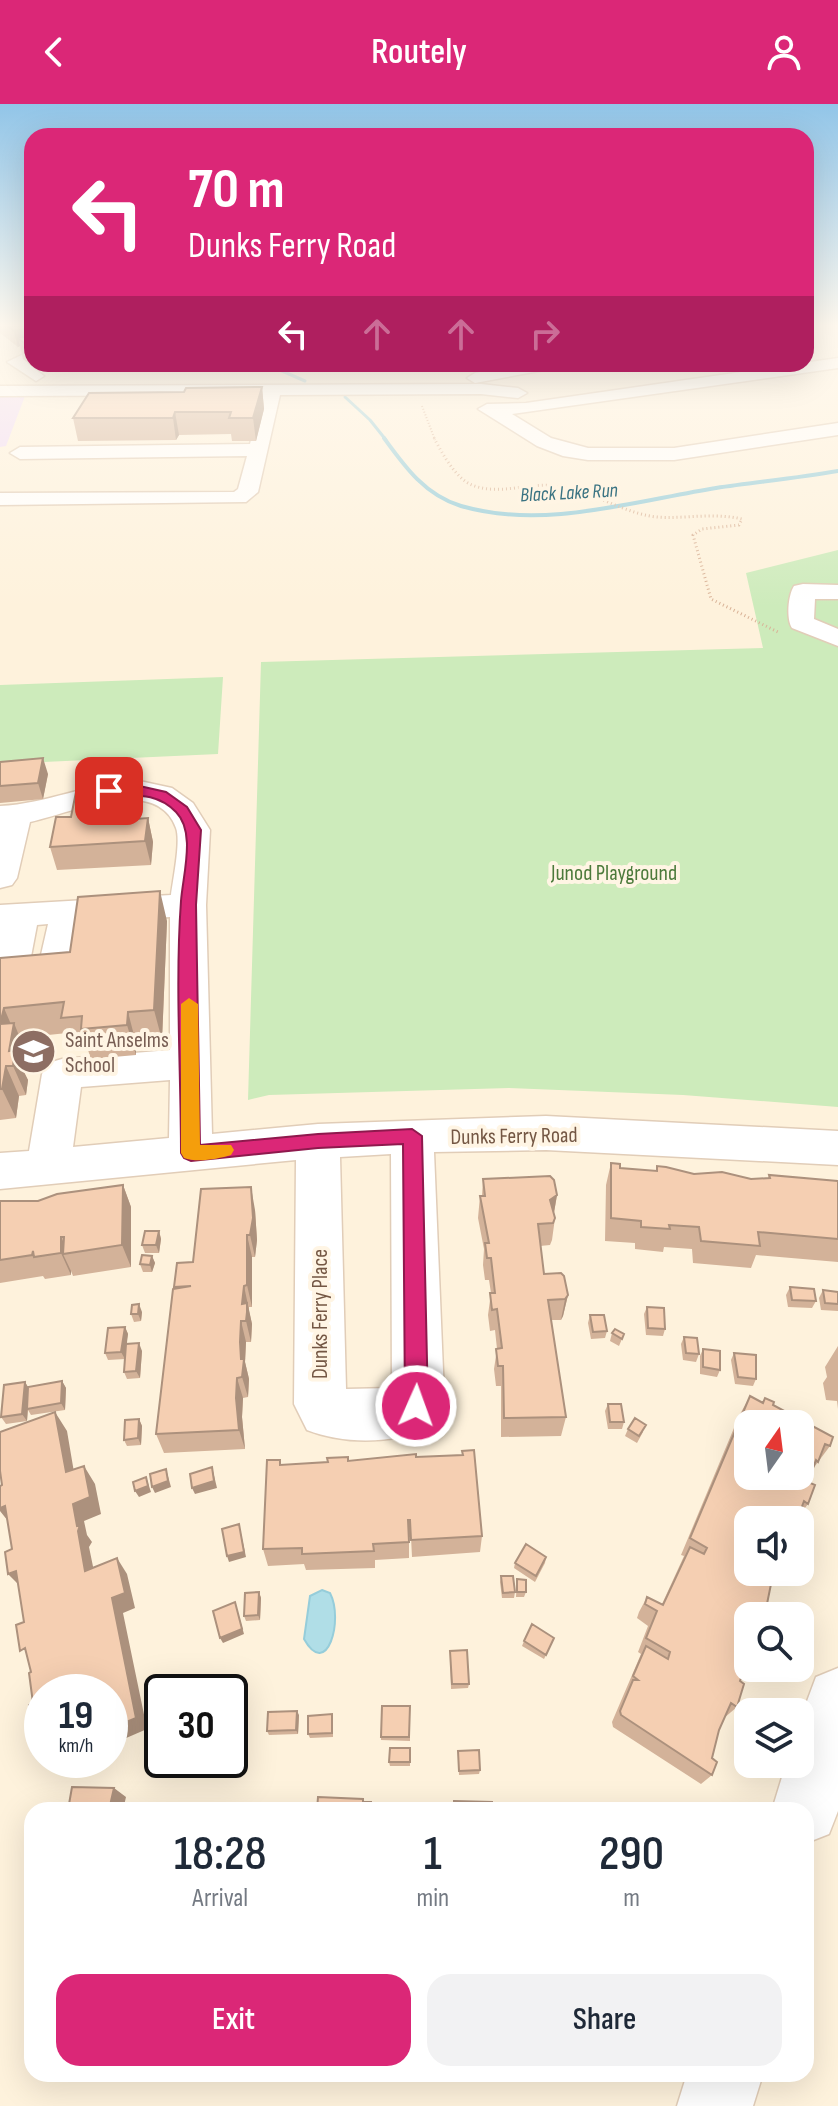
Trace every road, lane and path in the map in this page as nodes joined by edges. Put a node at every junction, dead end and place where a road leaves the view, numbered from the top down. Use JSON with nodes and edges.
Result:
{"nodes":[{"id":1,"x":266,"y":419,"type":"edge"},
{"id":2,"x":425,"y":419,"type":"edge"},
{"id":3,"x":508,"y":419,"type":"edge"},
{"id":4,"x":37,"y":429,"type":"dead end"},
{"id":5,"x":838,"y":429,"type":"edge"},
{"id":6,"x":615,"y":432,"type":"dead end"},
{"id":7,"x":64,"y":433,"type":"dead end"},
{"id":8,"x":584,"y":437,"type":"dead end"},
{"id":9,"x":52,"y":452,"type":"junction"},
{"id":10,"x":256,"y":460,"type":"junction"},
{"id":11,"x":16,"y":466,"type":"junction"},
{"id":12,"x":0,"y":499,"type":"edge"},
{"id":13,"x":838,"y":592,"type":"edge"},
{"id":14,"x":791,"y":638,"type":"dead end"},
{"id":15,"x":838,"y":638,"type":"edge"},
{"id":16,"x":8,"y":816,"type":"edge"},
{"id":17,"x":0,"y":878,"type":"edge"},
{"id":18,"x":188,"y":905,"type":"junction"},
{"id":19,"x":69,"y":912,"type":"junction"},
{"id":20,"x":11,"y":915,"type":"edge"},
{"id":21,"x":54,"y":981,"type":"edge"},
{"id":22,"x":7,"y":983,"type":"edge"},
{"id":23,"x":190,"y":1063,"type":"junction"},
{"id":24,"x":412,"y":1136,"type":"junction"},
{"id":25,"x":318,"y":1141,"type":"junction"},
{"id":26,"x":838,"y":1148,"type":"edge"},
{"id":27,"x":191,"y":1153,"type":"junction"},
{"id":28,"x":49,"y":1165,"type":"junction"},
{"id":29,"x":0,"y":1171,"type":"edge"},
{"id":30,"x":838,"y":1699,"type":"edge"},
{"id":31,"x":807,"y":1802,"type":"edge"},
{"id":32,"x":722,"y":2082,"type":"edge"},
{"id":33,"x":715,"y":2106,"type":"edge"}],
"edges":[{"from":1,"to":10,"type":"street"},
{"from":2,"to":14,"type":"path"},
{"from":3,"to":5,"type":"street"},
{"from":4,"to":11,"type":"street"},
{"from":6,"to":8,"type":"street"},
{"from":7,"to":9,"type":"street"},
{"from":9,"to":10,"type":"street"},
{"from":9,"to":11,"type":"street"},
{"from":10,"to":11,"type":"street"},
{"from":10,"to":12,"type":"street"},
{"from":13,"to":15,"type":"street"},
{"from":16,"to":17,"type":"street"},
{"from":16,"to":18,"type":"street"},
{"from":18,"to":19,"type":"street"},
{"from":18,"to":23,"type":"street"},
{"from":19,"to":20,"type":"street"},
{"from":19,"to":21,"type":"street"},
{"from":20,"to":22,"type":"street"},
{"from":23,"to":27,"type":"street"},
{"from":23,"to":28,"type":"street"},
{"from":24,"to":25,"type":"street","name":"Dunks Ferry Road"},
{"from":24,"to":25,"type":"street","name":"Dunks Ferry Place"},
{"from":24,"to":26,"type":"street","name":"Dunks Ferry Road"},
{"from":25,"to":27,"type":"street","name":"Dunks Ferry Road"},
{"from":27,"to":28,"type":"street","name":"Dunks Ferry Road"},
{"from":28,"to":29,"type":"street","name":"Dunks Ferry Road"},
{"from":30,"to":31,"type":"street"},
{"from":32,"to":33,"type":"street"}]}
